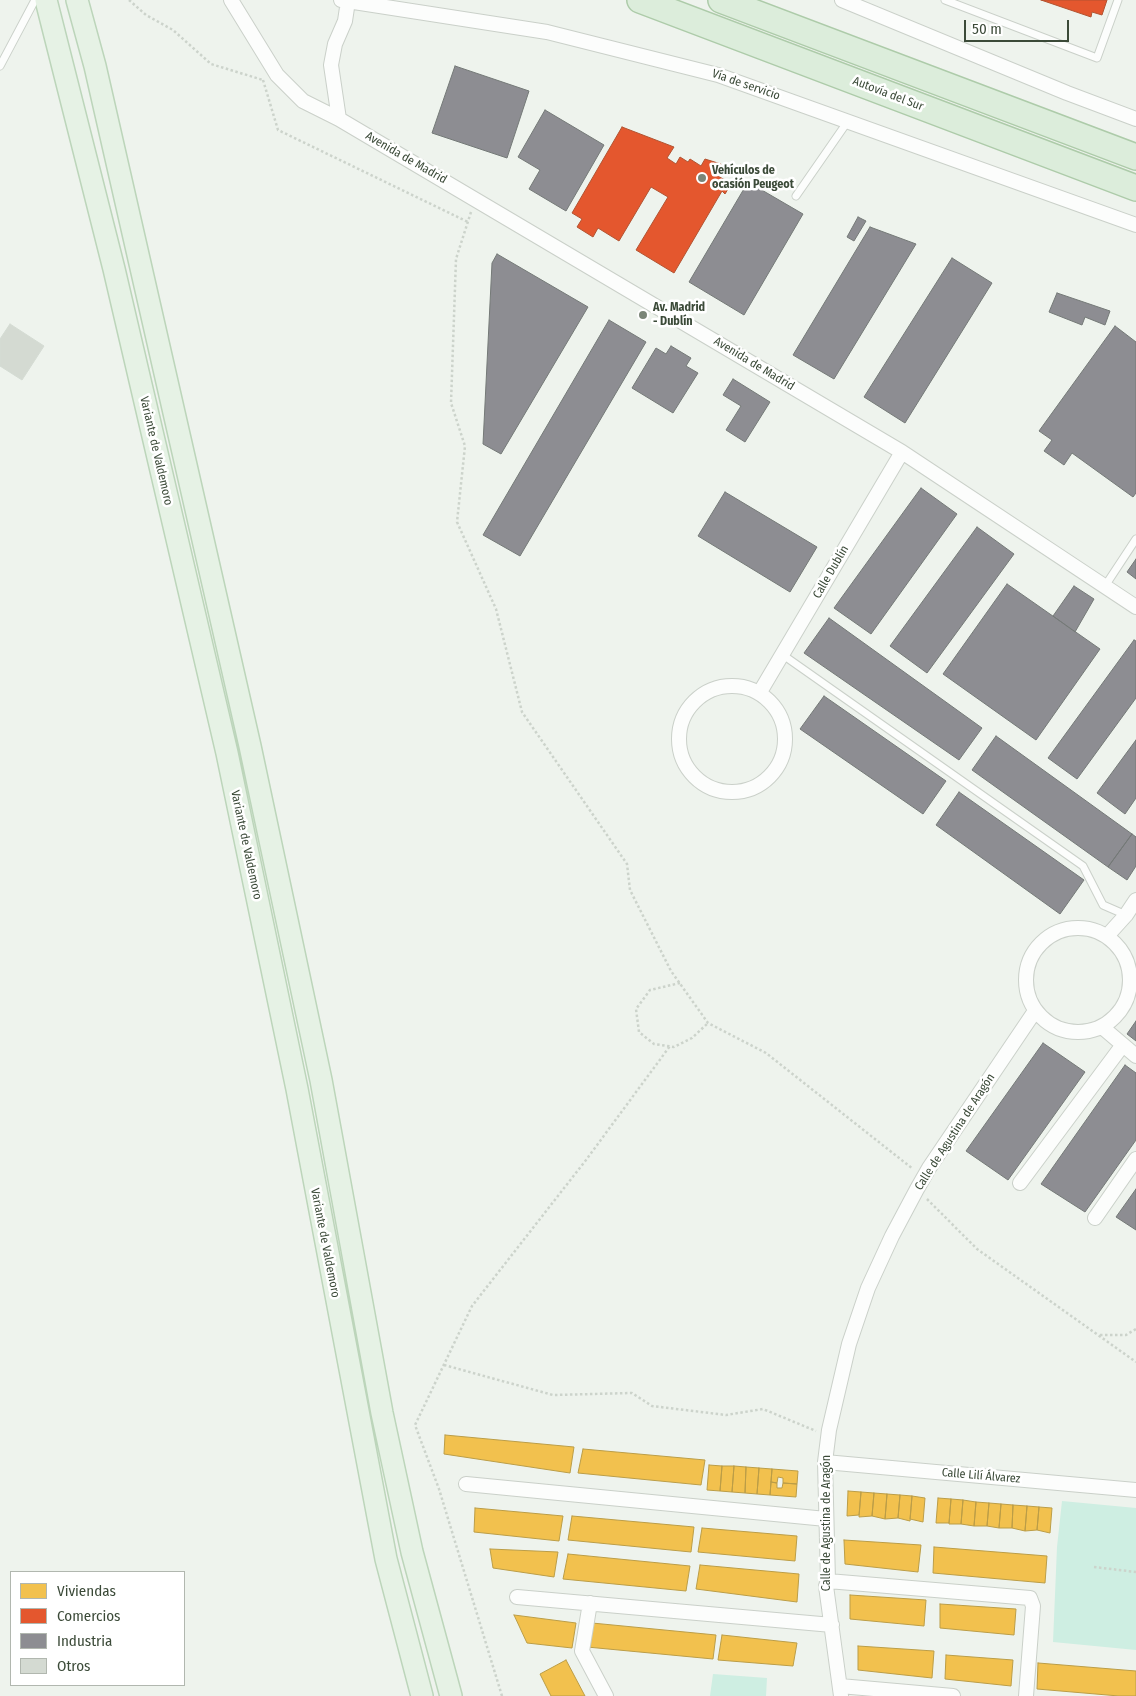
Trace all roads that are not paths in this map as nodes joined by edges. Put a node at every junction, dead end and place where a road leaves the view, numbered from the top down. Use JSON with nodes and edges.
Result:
{"nodes":[{"id":1,"x":35,"y":0,"type":"edge"},
{"id":2,"x":46,"y":0,"type":"edge"},
{"id":3,"x":77,"y":0,"type":"edge"},
{"id":4,"x":231,"y":0,"type":"edge"},
{"id":5,"x":640,"y":0,"type":"edge"},
{"id":6,"x":721,"y":0,"type":"edge"},
{"id":7,"x":842,"y":0,"type":"edge"},
{"id":8,"x":946,"y":0,"type":"edge"},
{"id":9,"x":1118,"y":0,"type":"edge"},
{"id":10,"x":345,"y":1,"type":"edge"},
{"id":11,"x":0,"y":66,"type":"edge"},
{"id":12,"x":339,"y":119,"type":"junction"},
{"id":13,"x":1136,"y":119,"type":"edge"},
{"id":14,"x":848,"y":121,"type":"junction"},
{"id":15,"x":1136,"y":157,"type":"edge"},
{"id":16,"x":1136,"y":188,"type":"edge"},
{"id":17,"x":796,"y":196,"type":"dead end"},
{"id":18,"x":1136,"y":225,"type":"edge"},
{"id":19,"x":902,"y":452,"type":"junction"},
{"id":20,"x":1136,"y":539,"type":"edge"},
{"id":21,"x":1105,"y":586,"type":"junction"},
{"id":22,"x":1136,"y":607,"type":"edge"},
{"id":23,"x":783,"y":655,"type":"junction"},
{"id":24,"x":760,"y":692,"type":"junction"},
{"id":25,"x":1136,"y":900,"type":"edge"},
{"id":26,"x":1126,"y":915,"type":"junction"},
{"id":27,"x":1107,"y":936,"type":"junction"},
{"id":28,"x":1035,"y":1011,"type":"junction"},
{"id":29,"x":1102,"y":1027,"type":"junction"},
{"id":30,"x":1122,"y":1046,"type":"junction"},
{"id":31,"x":1136,"y":1056,"type":"edge"},
{"id":32,"x":1136,"y":1159,"type":"edge"},
{"id":33,"x":1020,"y":1183,"type":"dead end"},
{"id":34,"x":1095,"y":1218,"type":"dead end"},
{"id":35,"x":825,"y":1462,"type":"junction"},
{"id":36,"x":466,"y":1484,"type":"dead end"},
{"id":37,"x":1136,"y":1490,"type":"edge"},
{"id":38,"x":826,"y":1519,"type":"junction"},
{"id":39,"x":828,"y":1581,"type":"junction"},
{"id":40,"x":517,"y":1597,"type":"dead end"},
{"id":41,"x":590,"y":1603,"type":"junction"},
{"id":42,"x":832,"y":1625,"type":"junction"},
{"id":43,"x":840,"y":1691,"type":"edge"},
{"id":44,"x":422,"y":1696,"type":"edge"},
{"id":45,"x":451,"y":1696,"type":"edge"},
{"id":46,"x":606,"y":1696,"type":"edge"},
{"id":47,"x":953,"y":1696,"type":"edge"},
{"id":48,"x":1026,"y":1696,"type":"edge"}],
"edges":[{"from":1,"to":11,"type":"lane"},
{"from":2,"to":44,"type":"main road","name":"Variante de Valdemoro"},
{"from":3,"to":45,"type":"main road","name":"Variante de Valdemoro"},
{"from":4,"to":12,"type":"street","name":"Avenida de Madrid"},
{"from":5,"to":16,"type":"highway","name":"Autovía del Sur"},
{"from":6,"to":15,"type":"highway"},
{"from":7,"to":13,"type":"street"},
{"from":8,"to":9,"type":"lane"},
{"from":10,"to":12,"type":"street"},
{"from":10,"to":14,"type":"street","name":"Vía de servicio"},
{"from":12,"to":19,"type":"street","name":"Avenida de Madrid"},
{"from":14,"to":17,"type":"lane"},
{"from":14,"to":18,"type":"street","name":"Vía de servicio"},
{"from":19,"to":21,"type":"street","name":"Avenida de Madrid"},
{"from":19,"to":23,"type":"street","name":"Calle Dublín"},
{"from":20,"to":21,"type":"lane"},
{"from":21,"to":22,"type":"street","name":"Avenida de Madrid"},
{"from":23,"to":24,"type":"street","name":"Calle Dublín"},
{"from":23,"to":26,"type":"lane"},
{"from":24,"to":24,"type":"street"},
{"from":25,"to":26,"type":"street"},
{"from":26,"to":27,"type":"street"},
{"from":27,"to":28,"type":"street"},
{"from":27,"to":29,"type":"street"},
{"from":28,"to":29,"type":"street"},
{"from":28,"to":35,"type":"street","name":"Calle de Agustina de Aragón"},
{"from":29,"to":30,"type":"street"},
{"from":30,"to":31,"type":"street"},
{"from":30,"to":33,"type":"street"},
{"from":32,"to":34,"type":"street"},
{"from":35,"to":37,"type":"street","name":"Calle Lilí Álvarez"},
{"from":35,"to":38,"type":"street","name":"Calle de Agustina de Aragón"},
{"from":36,"to":38,"type":"street"},
{"from":38,"to":39,"type":"street","name":"Calle de Agustina de Aragón"},
{"from":39,"to":42,"type":"street","name":"Calle de Agustina de Aragón"},
{"from":39,"to":48,"type":"street"},
{"from":40,"to":41,"type":"street"},
{"from":41,"to":42,"type":"street"},
{"from":41,"to":46,"type":"street"},
{"from":42,"to":43,"type":"street","name":"Calle de Agustina de Aragón"},
{"from":43,"to":47,"type":"street"}]}
